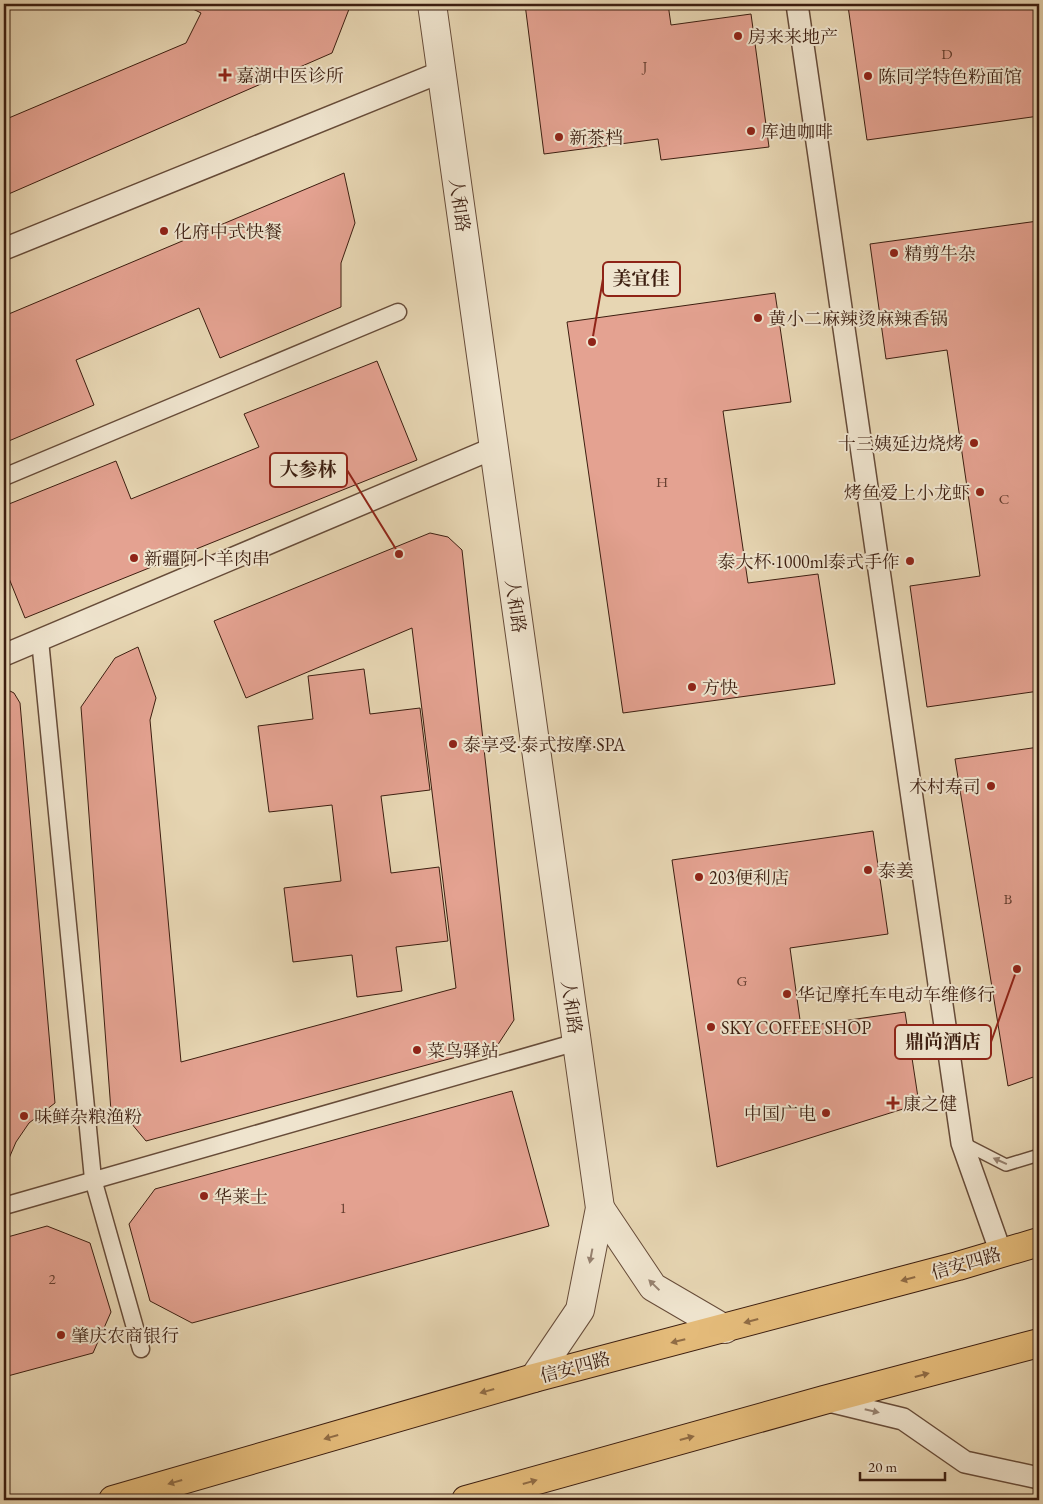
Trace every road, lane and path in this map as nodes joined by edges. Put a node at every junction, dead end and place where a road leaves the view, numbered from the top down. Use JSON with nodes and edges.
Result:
{"nodes":[{"id":1,"x":432,"y":4,"type":"edge"},
{"id":2,"x":797,"y":4,"type":"edge"},
{"id":3,"x":441,"y":72,"type":"junction"},
{"id":4,"x":4,"y":249,"type":"edge"},
{"id":5,"x":398,"y":312,"type":"dead end"},
{"id":6,"x":494,"y":448,"type":"junction"},
{"id":7,"x":4,"y":477,"type":"edge"},
{"id":8,"x":40,"y":640,"type":"junction"},
{"id":9,"x":4,"y":655,"type":"edge"},
{"id":10,"x":577,"y":1042,"type":"junction"},
{"id":11,"x":962,"y":1143,"type":"junction"},
{"id":12,"x":1039,"y":1155,"type":"edge"},
{"id":13,"x":93,"y":1179,"type":"junction"},
{"id":14,"x":4,"y":1206,"type":"edge"},
{"id":15,"x":600,"y":1208,"type":"junction"},
{"id":16,"x":1039,"y":1242,"type":"edge"},
{"id":17,"x":1001,"y":1252,"type":"junction"},
{"id":18,"x":725,"y":1329,"type":"junction"},
{"id":19,"x":1039,"y":1343,"type":"edge"},
{"id":20,"x":141,"y":1349,"type":"dead end"},
{"id":21,"x":534,"y":1378,"type":"junction"},
{"id":22,"x":824,"y":1400,"type":"junction"},
{"id":23,"x":1039,"y":1478,"type":"edge"},
{"id":24,"x":113,"y":1500,"type":"edge"},
{"id":25,"x":466,"y":1500,"type":"edge"}],
"edges":[{"from":1,"to":3,"type":"street","name":"人和路"},
{"from":2,"to":11,"type":"street"},
{"from":3,"to":4,"type":"street"},
{"from":3,"to":6,"type":"street","name":"人和路"},
{"from":5,"to":7,"type":"street"},
{"from":6,"to":8,"type":"street"},
{"from":6,"to":10,"type":"street","name":"人和路"},
{"from":8,"to":9,"type":"street"},
{"from":8,"to":13,"type":"street"},
{"from":10,"to":13,"type":"street"},
{"from":10,"to":15,"type":"street","name":"人和路"},
{"from":12,"to":11,"type":"lane","one_way":true},
{"from":11,"to":17,"type":"street"},
{"from":13,"to":14,"type":"street"},
{"from":13,"to":20,"type":"street"},
{"from":18,"to":15,"type":"street","one_way":true},
{"from":15,"to":21,"type":"street","one_way":true},
{"from":16,"to":17,"type":"main road","name":"信安四路"},
{"from":17,"to":18,"type":"main road","name":"信安四路","one_way":true},
{"from":18,"to":21,"type":"main road","name":"信安四路","one_way":true},
{"from":22,"to":19,"type":"main road","one_way":true},
{"from":21,"to":24,"type":"main road","name":"信安四路","one_way":true},
{"from":22,"to":23,"type":"street","one_way":true},
{"from":25,"to":22,"type":"main road","one_way":true}]}
